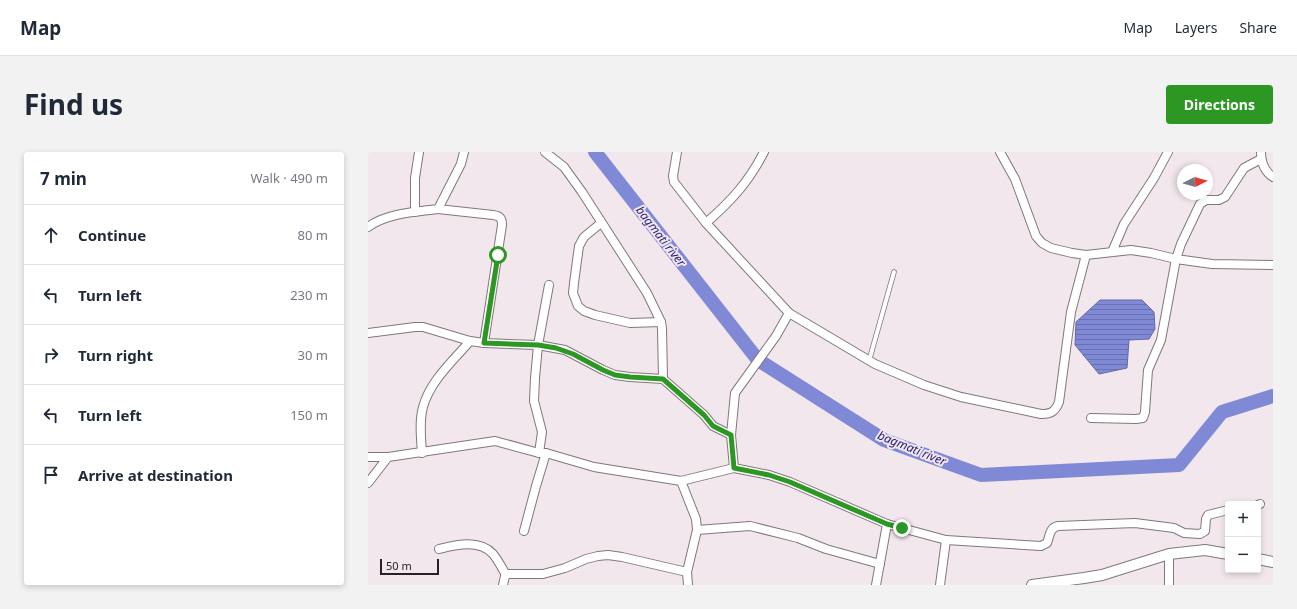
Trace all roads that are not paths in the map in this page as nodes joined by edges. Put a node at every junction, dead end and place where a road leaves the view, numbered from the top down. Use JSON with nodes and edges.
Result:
{"nodes":[{"id":1,"x":419,"y":152,"type":"edge"},
{"id":2,"x":464,"y":152,"type":"edge"},
{"id":3,"x":545,"y":152,"type":"edge"},
{"id":4,"x":676,"y":152,"type":"edge"},
{"id":5,"x":764,"y":152,"type":"edge"},
{"id":6,"x":1000,"y":152,"type":"edge"},
{"id":7,"x":1168,"y":152,"type":"edge"},
{"id":8,"x":1261,"y":155,"type":"edge"},
{"id":9,"x":1273,"y":177,"type":"edge"},
{"id":10,"x":438,"y":209,"type":"junction"},
{"id":11,"x":415,"y":212,"type":"junction"},
{"id":12,"x":601,"y":223,"type":"junction"},
{"id":13,"x":706,"y":223,"type":"junction"},
{"id":14,"x":368,"y":227,"type":"edge"},
{"id":15,"x":1112,"y":252,"type":"junction"},
{"id":16,"x":1086,"y":255,"type":"junction"},
{"id":17,"x":1176,"y":259,"type":"junction"},
{"id":18,"x":1273,"y":265,"type":"edge"},
{"id":19,"x":894,"y":272,"type":"dead end"},
{"id":20,"x":549,"y":285,"type":"dead end"},
{"id":21,"x":789,"y":313,"type":"junction"},
{"id":22,"x":661,"y":322,"type":"junction"},
{"id":23,"x":368,"y":333,"type":"edge"},
{"id":24,"x":470,"y":341,"type":"junction"},
{"id":25,"x":484,"y":343,"type":"junction"},
{"id":26,"x":538,"y":345,"type":"junction"},
{"id":27,"x":869,"y":361,"type":"junction"},
{"id":28,"x":663,"y":379,"type":"junction"},
{"id":29,"x":1091,"y":418,"type":"dead end"},
{"id":30,"x":731,"y":435,"type":"junction"},
{"id":31,"x":422,"y":453,"type":"junction"},
{"id":32,"x":542,"y":453,"type":"junction"},
{"id":33,"x":368,"y":457,"type":"edge"},
{"id":34,"x":388,"y":458,"type":"junction"},
{"id":35,"x":734,"y":468,"type":"junction"},
{"id":36,"x":680,"y":481,"type":"junction"},
{"id":37,"x":368,"y":483,"type":"edge"},
{"id":38,"x":1225,"y":511,"type":"edge"},
{"id":39,"x":887,"y":524,"type":"junction"},
{"id":40,"x":697,"y":530,"type":"junction"},
{"id":41,"x":524,"y":531,"type":"dead end"},
{"id":42,"x":946,"y":540,"type":"junction"},
{"id":43,"x":439,"y":549,"type":"dead end"},
{"id":44,"x":1225,"y":553,"type":"edge"},
{"id":45,"x":1169,"y":554,"type":"junction"},
{"id":46,"x":1261,"y":560,"type":"edge"},
{"id":47,"x":1273,"y":562,"type":"edge"},
{"id":48,"x":880,"y":564,"type":"junction"},
{"id":49,"x":687,"y":572,"type":"junction"},
{"id":50,"x":506,"y":575,"type":"junction"},
{"id":51,"x":503,"y":585,"type":"edge"},
{"id":52,"x":688,"y":585,"type":"edge"},
{"id":53,"x":876,"y":585,"type":"edge"},
{"id":54,"x":940,"y":585,"type":"edge"},
{"id":55,"x":1032,"y":585,"type":"edge"},
{"id":56,"x":1169,"y":585,"type":"edge"}],
"edges":[{"from":1,"to":11,"type":"street"},
{"from":2,"to":10,"type":"street"},
{"from":3,"to":12,"type":"street"},
{"from":4,"to":13,"type":"street"},
{"from":5,"to":13,"type":"street"},
{"from":6,"to":16,"type":"street"},
{"from":7,"to":15,"type":"street"},
{"from":8,"to":9,"type":"street"},
{"from":8,"to":17,"type":"street"},
{"from":10,"to":11,"type":"street"},
{"from":10,"to":25,"type":"street"},
{"from":11,"to":14,"type":"street"},
{"from":12,"to":22,"type":"street"},
{"from":12,"to":22,"type":"street"},
{"from":13,"to":21,"type":"street"},
{"from":15,"to":16,"type":"street"},
{"from":15,"to":17,"type":"street"},
{"from":16,"to":27,"type":"street"},
{"from":17,"to":18,"type":"street"},
{"from":17,"to":29,"type":"street"},
{"from":19,"to":27,"type":"lane"},
{"from":20,"to":26,"type":"street"},
{"from":21,"to":27,"type":"street"},
{"from":21,"to":30,"type":"street"},
{"from":22,"to":28,"type":"street"},
{"from":23,"to":24,"type":"street"},
{"from":24,"to":25,"type":"street"},
{"from":24,"to":31,"type":"street"},
{"from":25,"to":26,"type":"street"},
{"from":26,"to":28,"type":"street"},
{"from":26,"to":32,"type":"street"},
{"from":28,"to":30,"type":"street"},
{"from":30,"to":35,"type":"street"},
{"from":31,"to":32,"type":"street"},
{"from":31,"to":34,"type":"street"},
{"from":32,"to":36,"type":"street"},
{"from":32,"to":41,"type":"street"},
{"from":33,"to":34,"type":"street"},
{"from":34,"to":37,"type":"street"},
{"from":35,"to":36,"type":"street"},
{"from":35,"to":39,"type":"street"},
{"from":36,"to":40,"type":"street"},
{"from":38,"to":42,"type":"street"},
{"from":39,"to":42,"type":"street"},
{"from":39,"to":48,"type":"street"},
{"from":40,"to":48,"type":"street"},
{"from":40,"to":49,"type":"street"},
{"from":42,"to":54,"type":"street"},
{"from":43,"to":50,"type":"street"},
{"from":44,"to":45,"type":"street"},
{"from":45,"to":55,"type":"street"},
{"from":45,"to":56,"type":"street"},
{"from":46,"to":47,"type":"street"},
{"from":48,"to":53,"type":"street"},
{"from":49,"to":50,"type":"street"},
{"from":49,"to":52,"type":"street"},
{"from":50,"to":51,"type":"street"}]}
